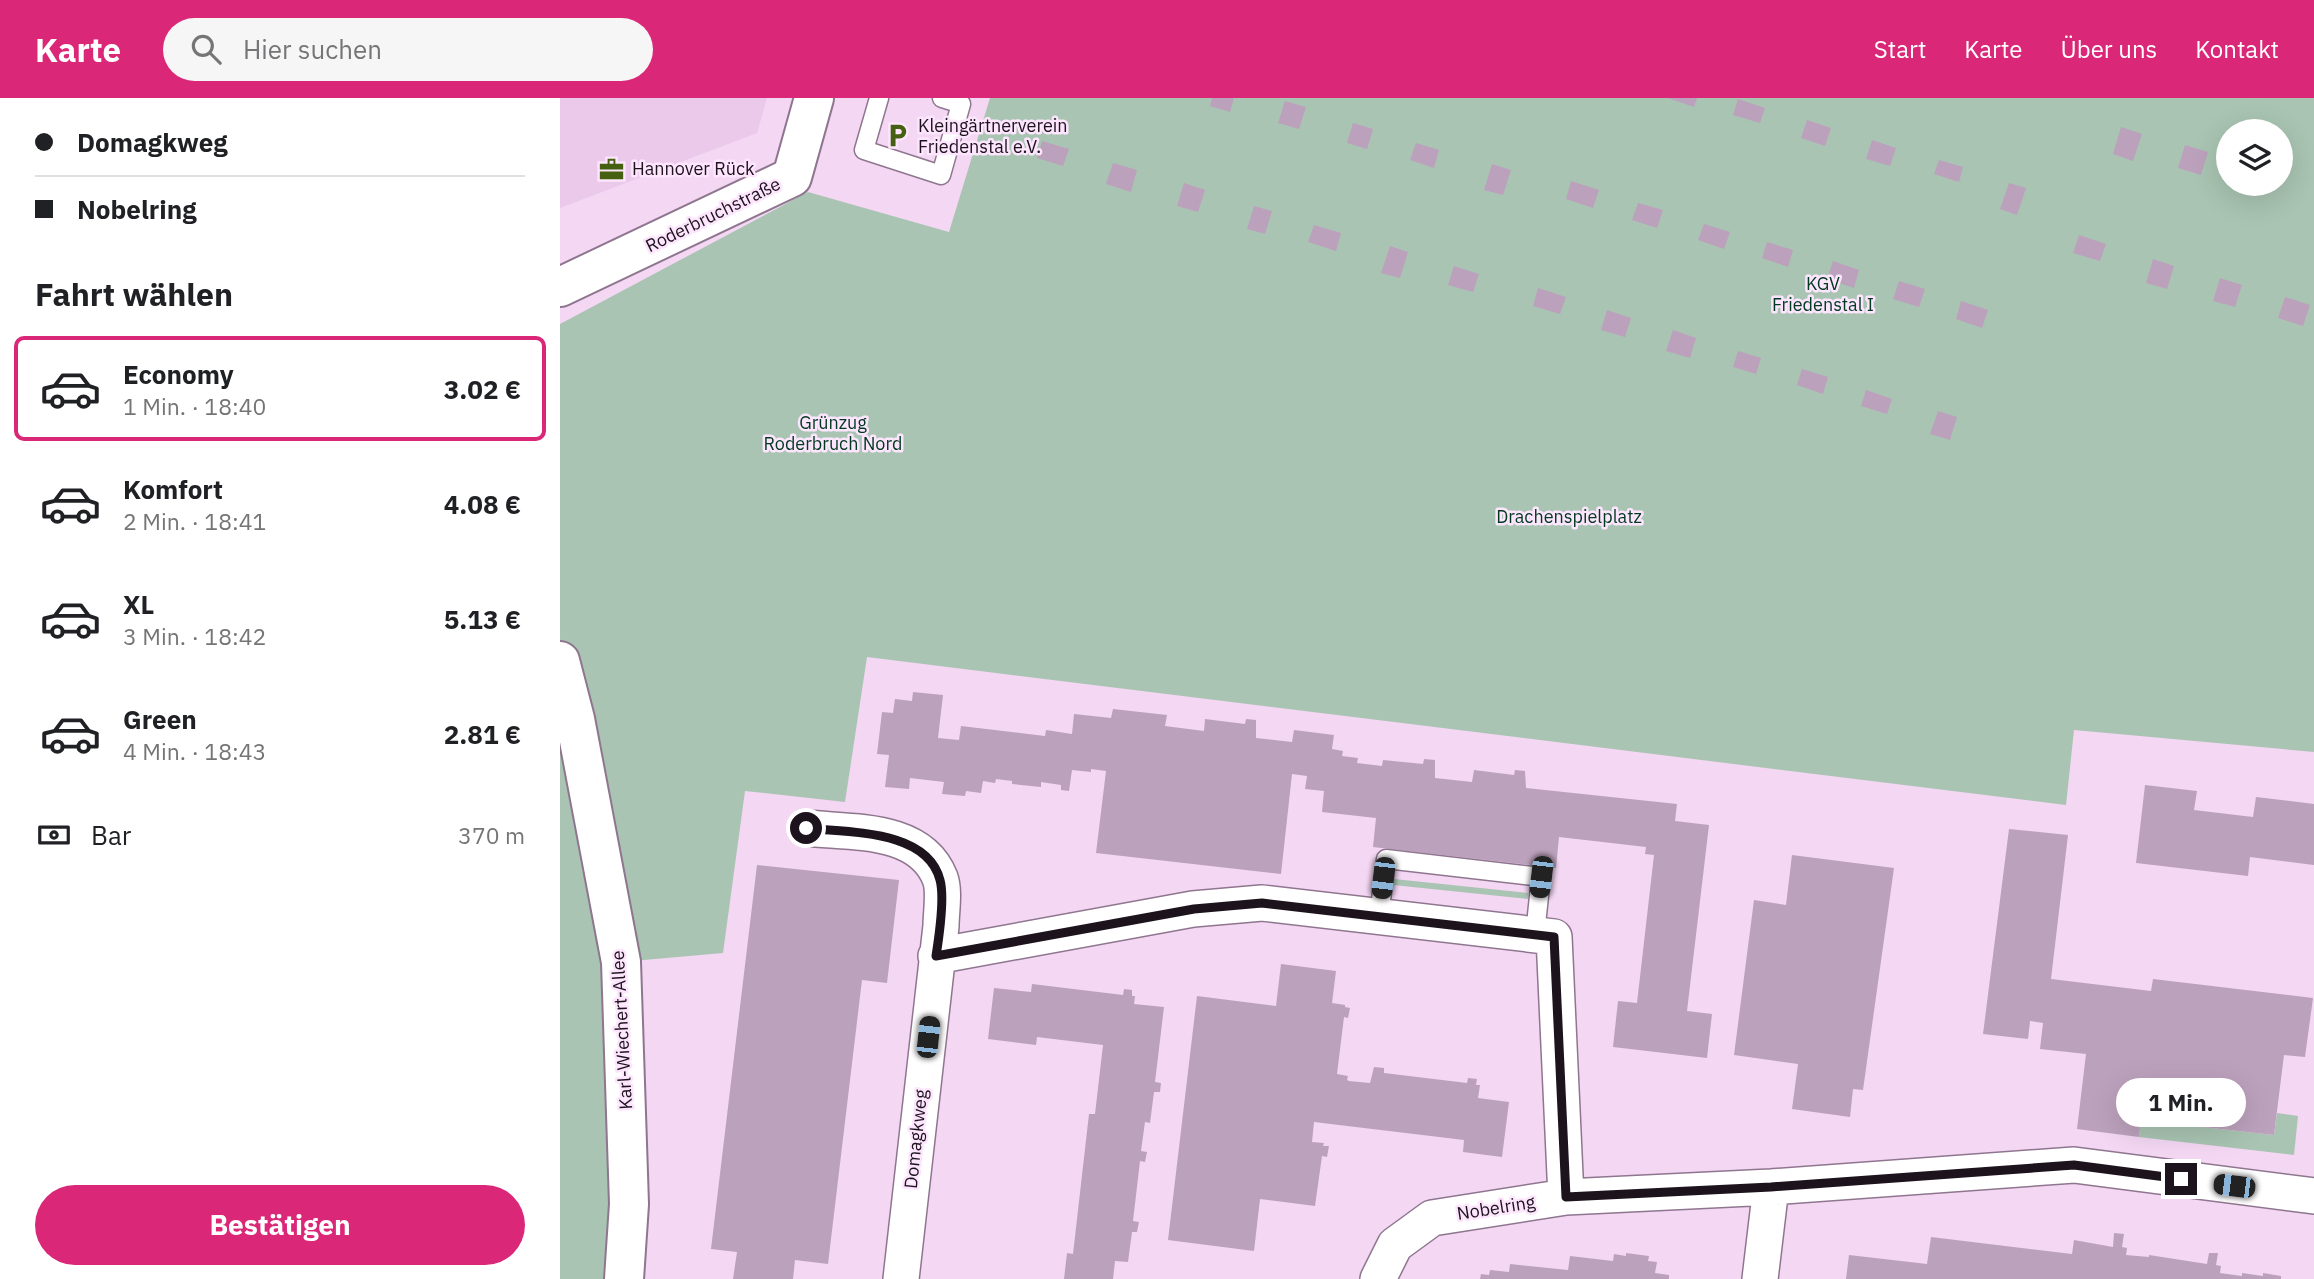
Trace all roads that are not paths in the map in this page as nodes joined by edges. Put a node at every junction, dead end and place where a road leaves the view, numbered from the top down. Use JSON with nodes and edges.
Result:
{"nodes":[{"id":1,"x":814,"y":98,"type":"edge"},
{"id":2,"x":879,"y":98,"type":"edge"},
{"id":3,"x":942,"y":98,"type":"edge"},
{"id":4,"x":560,"y":288,"type":"edge"},
{"id":5,"x":560,"y":661,"type":"edge"},
{"id":6,"x":806,"y":828,"type":"dead end"},
{"id":7,"x":1378,"y":917,"type":"junction"},
{"id":8,"x":1535,"y":934,"type":"junction"},
{"id":9,"x":936,"y":956,"type":"junction"},
{"id":10,"x":1771,"y":1187,"type":"junction"},
{"id":11,"x":2314,"y":1196,"type":"edge"},
{"id":12,"x":1566,"y":1197,"type":"junction"},
{"id":13,"x":624,"y":1279,"type":"edge"},
{"id":14,"x":901,"y":1279,"type":"edge"},
{"id":15,"x":1378,"y":1279,"type":"edge"},
{"id":16,"x":1760,"y":1279,"type":"edge"}],
"edges":[{"from":1,"to":4,"type":"main road","name":"Roderbruchstraße"},
{"from":2,"to":3,"type":"lane"},
{"from":5,"to":13,"type":"main road","name":"Karl-Wiechert-Allee"},
{"from":6,"to":9,"type":"street","name":"Domagkweg"},
{"from":7,"to":8,"type":"street"},
{"from":7,"to":8,"type":"lane"},
{"from":7,"to":9,"type":"street"},
{"from":8,"to":12,"type":"street"},
{"from":9,"to":14,"type":"street","name":"Domagkweg"},
{"from":10,"to":11,"type":"street","name":"Nobelring"},
{"from":10,"to":12,"type":"street","name":"Nobelring"},
{"from":10,"to":16,"type":"street"},
{"from":12,"to":15,"type":"street","name":"Nobelring"}]}
